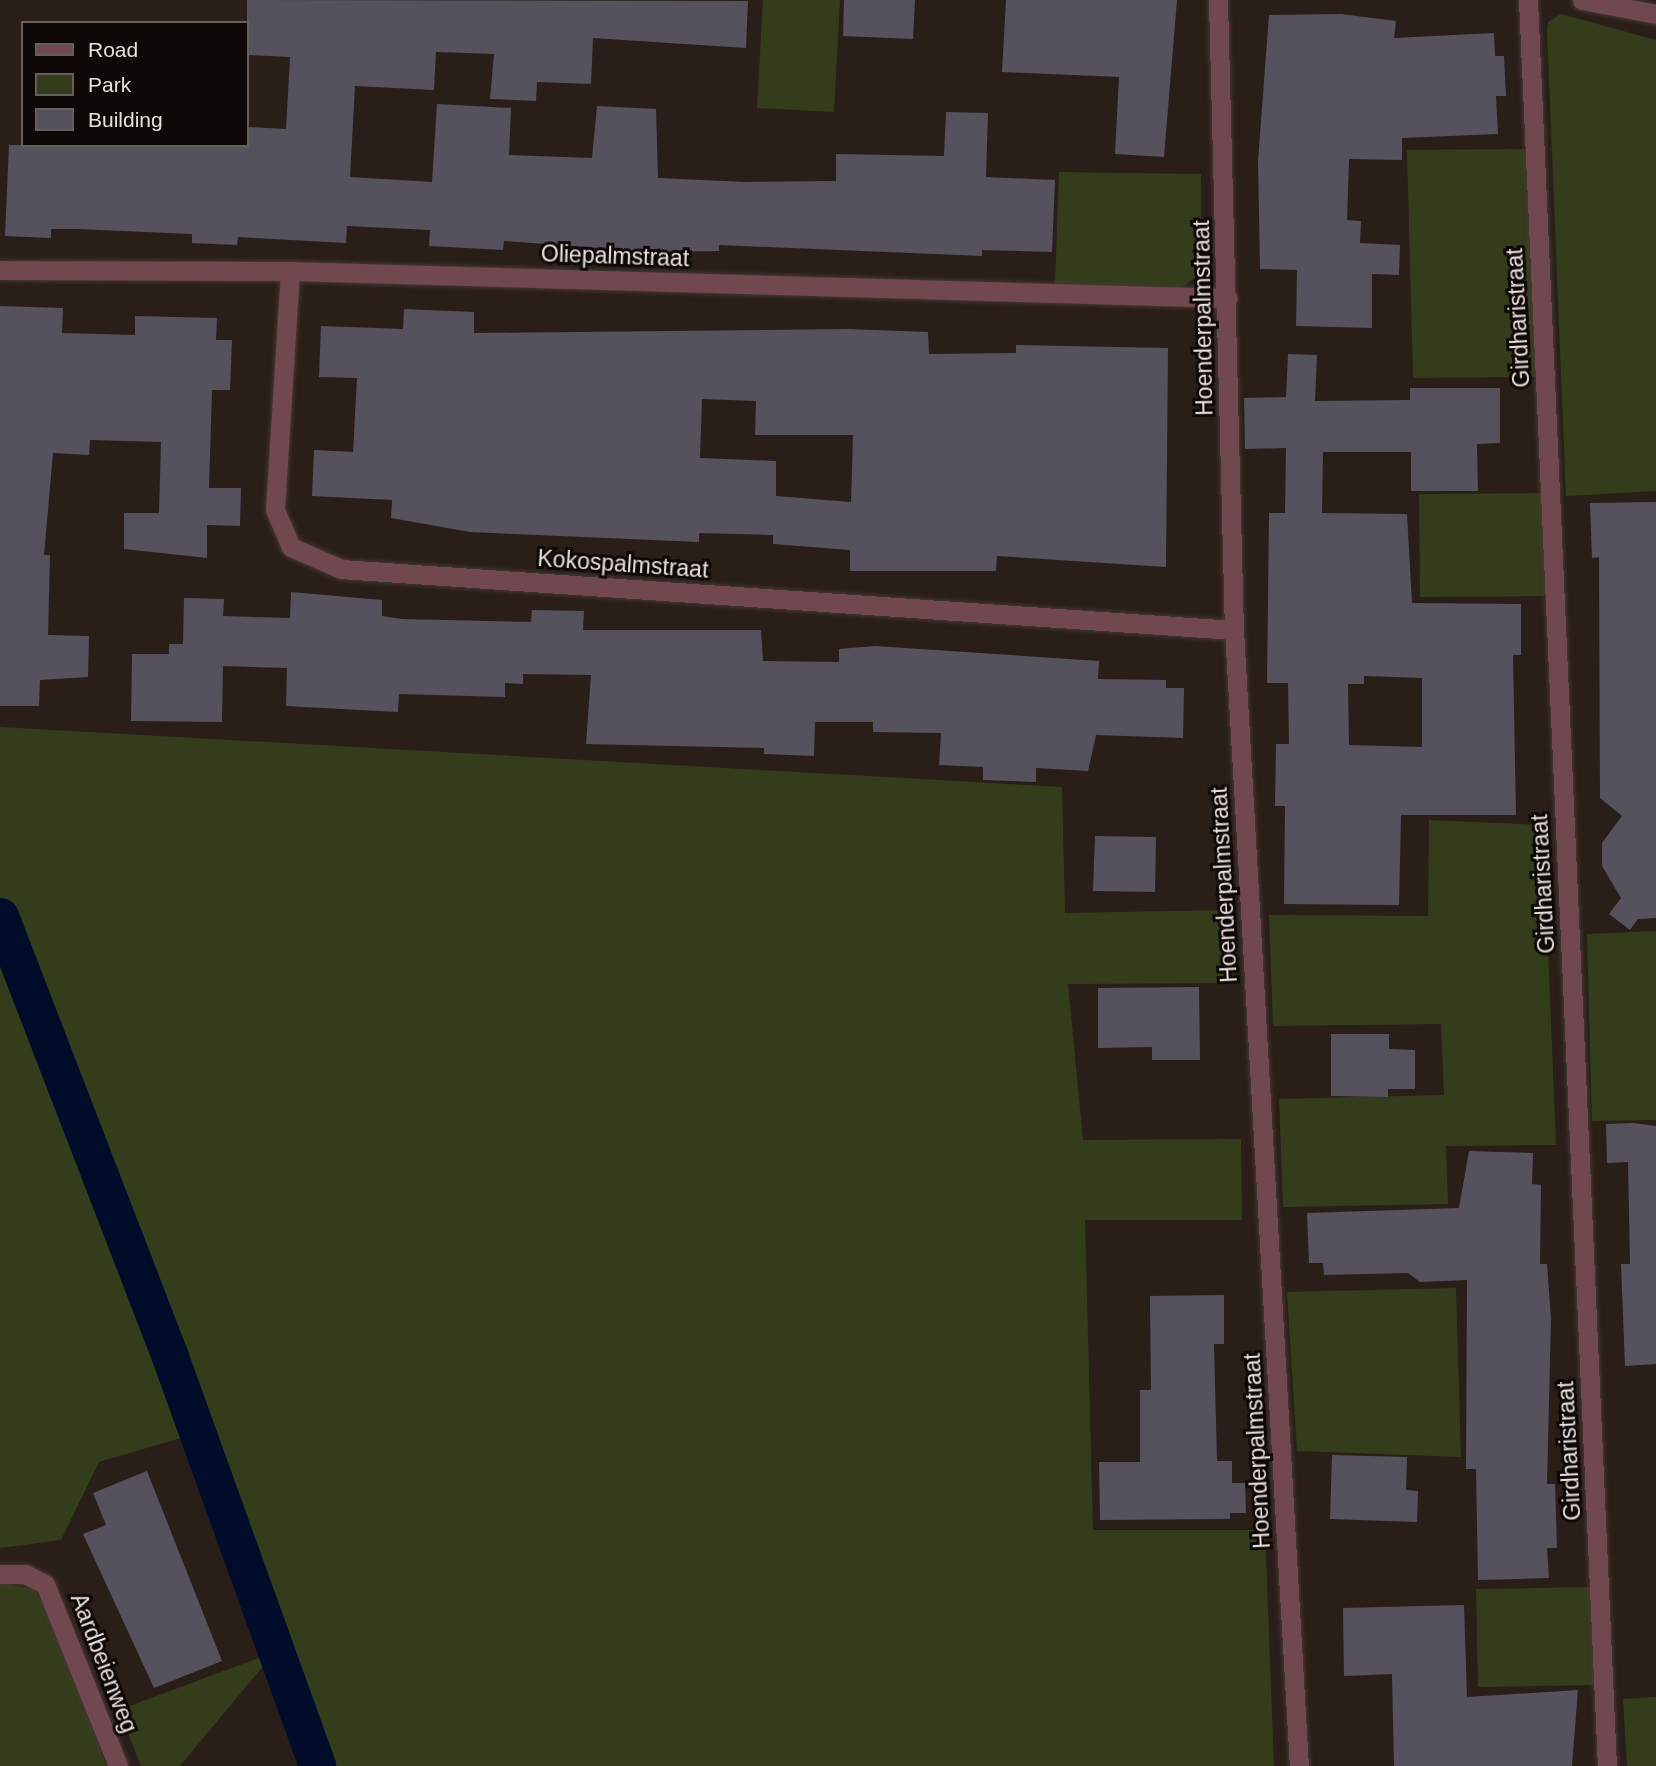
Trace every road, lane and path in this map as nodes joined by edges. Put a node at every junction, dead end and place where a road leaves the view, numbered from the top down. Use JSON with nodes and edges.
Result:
{"nodes":[{"id":1,"x":1218,"y":0,"type":"edge"},
{"id":2,"x":1528,"y":0,"type":"edge"},
{"id":3,"x":1582,"y":0,"type":"edge"},
{"id":4,"x":1656,"y":14,"type":"edge"},
{"id":5,"x":0,"y":270,"type":"edge"},
{"id":6,"x":290,"y":271,"type":"junction"},
{"id":7,"x":1228,"y":298,"type":"junction"},
{"id":8,"x":1234,"y":630,"type":"junction"},
{"id":9,"x":0,"y":1574,"type":"edge"},
{"id":10,"x":118,"y":1766,"type":"edge"},
{"id":11,"x":1299,"y":1766,"type":"edge"},
{"id":12,"x":1608,"y":1766,"type":"edge"}],
"edges":[{"from":1,"to":7,"type":"street","name":"Hoenderpalmstraat"},
{"from":2,"to":12,"type":"street","name":"Girdharistraat"},
{"from":3,"to":4,"type":"street"},
{"from":5,"to":6,"type":"street","name":"Oliepalmstraat"},
{"from":6,"to":7,"type":"street","name":"Oliepalmstraat"},
{"from":6,"to":8,"type":"street","name":"Kokospalmstraat"},
{"from":7,"to":8,"type":"street","name":"Hoenderpalmstraat"},
{"from":8,"to":11,"type":"street","name":"Hoenderpalmstraat"},
{"from":9,"to":10,"type":"street","name":"Aardbeienweg"}]}
